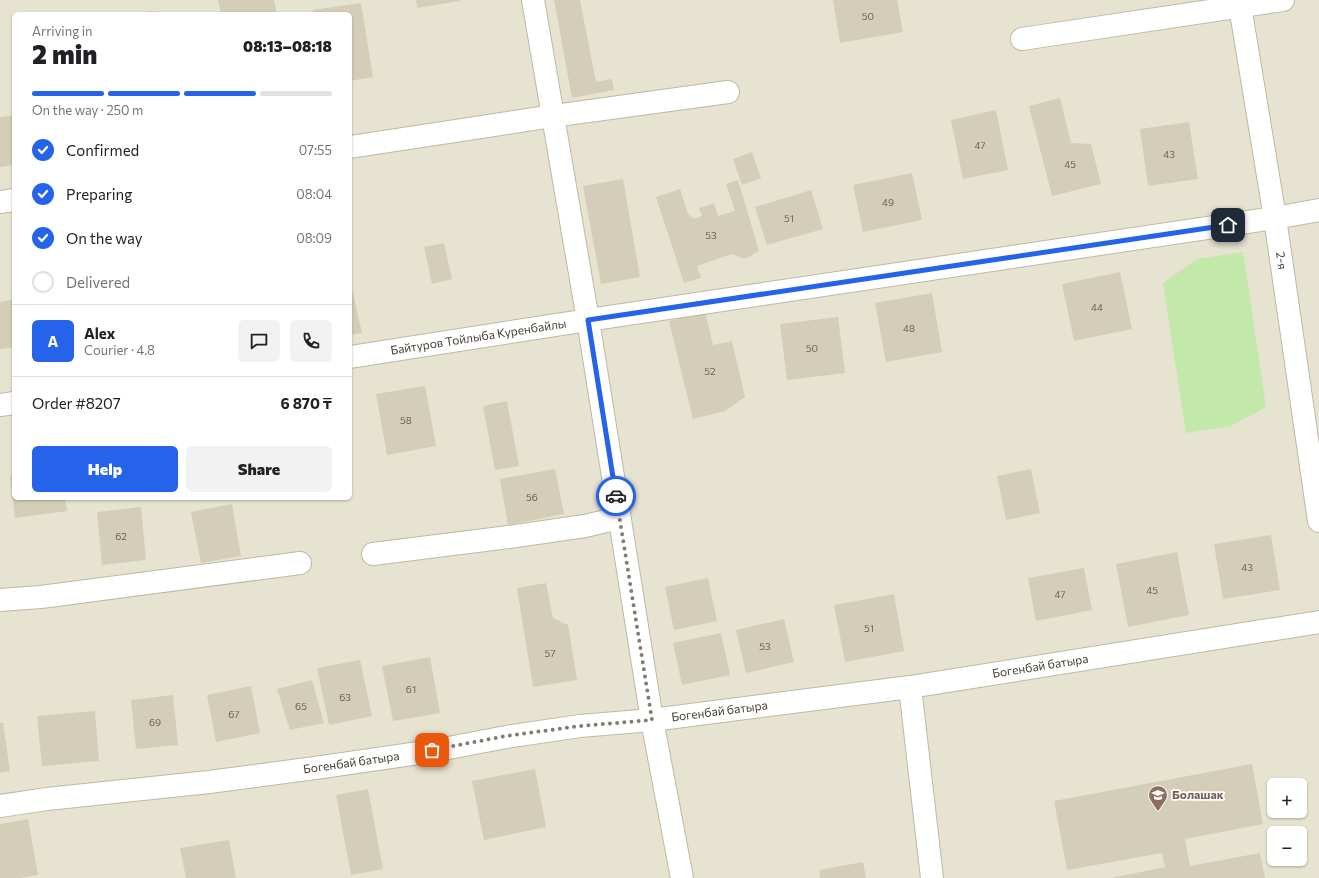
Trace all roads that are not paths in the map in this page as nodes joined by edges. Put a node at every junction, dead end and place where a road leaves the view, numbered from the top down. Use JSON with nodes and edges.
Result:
{"nodes":[{"id":1,"x":533,"y":0,"type":"edge"},
{"id":2,"x":1283,"y":0,"type":"edge"},
{"id":3,"x":1240,"y":4,"type":"edge"},
{"id":4,"x":1022,"y":39,"type":"dead end"},
{"id":5,"x":728,"y":92,"type":"dead end"},
{"id":6,"x":553,"y":116,"type":"junction"},
{"id":7,"x":352,"y":147,"type":"edge"},
{"id":8,"x":12,"y":200,"type":"edge"},
{"id":9,"x":0,"y":202,"type":"edge"},
{"id":10,"x":1319,"y":210,"type":"edge"},
{"id":11,"x":1275,"y":218,"type":"junction"},
{"id":12,"x":588,"y":320,"type":"junction"},
{"id":13,"x":352,"y":357,"type":"edge"},
{"id":14,"x":12,"y":403,"type":"edge"},
{"id":15,"x":0,"y":404,"type":"edge"},
{"id":16,"x":619,"y":518,"type":"junction"},
{"id":17,"x":1319,"y":521,"type":"edge"},
{"id":18,"x":373,"y":554,"type":"dead end"},
{"id":19,"x":300,"y":563,"type":"dead end"},
{"id":20,"x":0,"y":600,"type":"edge"},
{"id":21,"x":1319,"y":622,"type":"edge"},
{"id":22,"x":910,"y":687,"type":"junction"},
{"id":23,"x":652,"y":720,"type":"junction"},
{"id":24,"x":0,"y":806,"type":"edge"},
{"id":25,"x":682,"y":878,"type":"edge"},
{"id":26,"x":932,"y":878,"type":"edge"}],
"edges":[{"from":1,"to":6,"type":"street"},
{"from":2,"to":3,"type":"street"},
{"from":3,"to":4,"type":"street"},
{"from":3,"to":11,"type":"street","name":"2-я"},
{"from":5,"to":6,"type":"street"},
{"from":6,"to":7,"type":"street"},
{"from":6,"to":12,"type":"street"},
{"from":8,"to":9,"type":"street"},
{"from":10,"to":11,"type":"street","name":"Байтуров Тойлыба Куренбайлы"},
{"from":11,"to":12,"type":"street","name":"Байтуров Тойлыба Куренбайлы"},
{"from":11,"to":17,"type":"street","name":"2-я"},
{"from":12,"to":13,"type":"street","name":"Байтуров Тойлыба Куренбайлы"},
{"from":12,"to":16,"type":"street"},
{"from":14,"to":15,"type":"street"},
{"from":16,"to":18,"type":"street"},
{"from":16,"to":23,"type":"street"},
{"from":19,"to":20,"type":"street"},
{"from":21,"to":22,"type":"street","name":"Богенбай батыра"},
{"from":22,"to":23,"type":"street","name":"Богенбай батыра"},
{"from":22,"to":26,"type":"street"},
{"from":23,"to":24,"type":"street","name":"Богенбай батыра"},
{"from":23,"to":25,"type":"street"}]}
